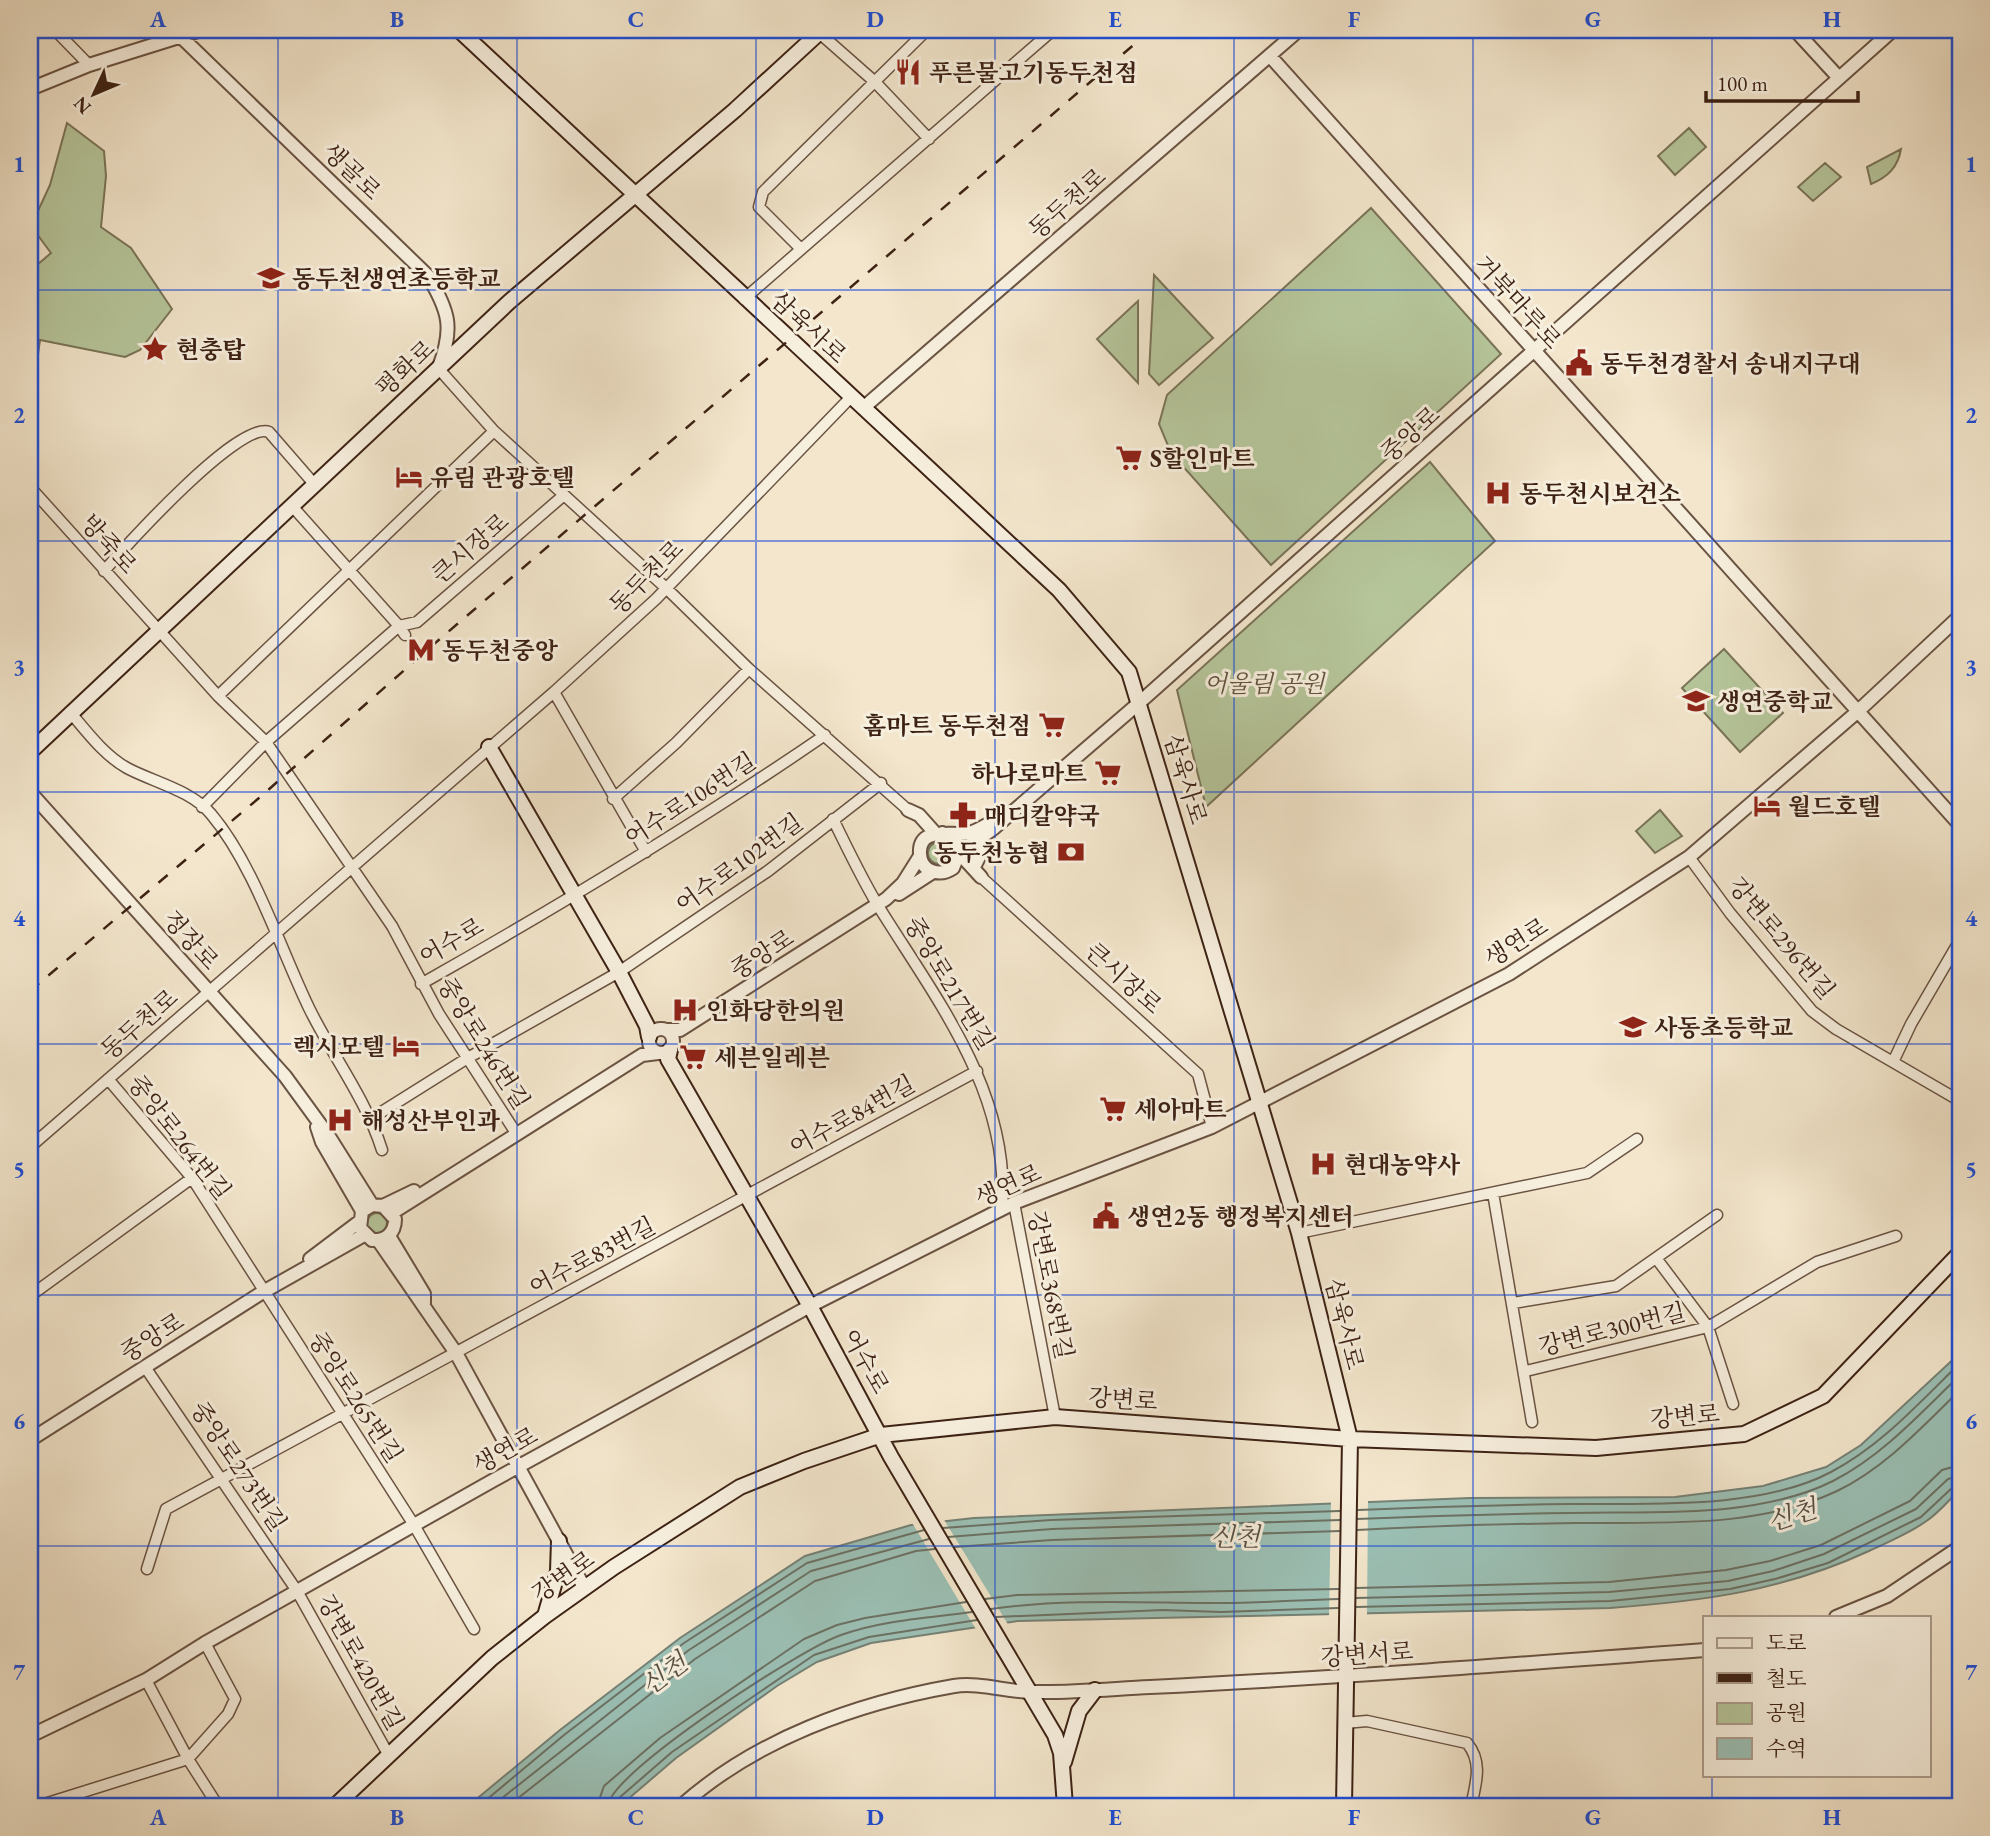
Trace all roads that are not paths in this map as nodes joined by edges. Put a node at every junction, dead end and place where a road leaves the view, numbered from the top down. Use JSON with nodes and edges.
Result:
{"nodes":[{"id":1,"x":55,"y":30,"type":"edge"},
{"id":2,"x":201,"y":30,"type":"edge"},
{"id":3,"x":459,"y":30,"type":"edge"},
{"id":4,"x":927,"y":30,"type":"edge"},
{"id":5,"x":1054,"y":30,"type":"edge"},
{"id":6,"x":1299,"y":30,"type":"edge"},
{"id":7,"x":1795,"y":30,"type":"edge"},
{"id":8,"x":1893,"y":30,"type":"edge"},
{"id":9,"x":819,"y":31,"type":"edge"},
{"id":10,"x":177,"y":33,"type":"edge"},
{"id":11,"x":1270,"y":56,"type":"junction"},
{"id":12,"x":89,"y":65,"type":"junction"},
{"id":13,"x":1839,"y":78,"type":"junction"},
{"id":14,"x":875,"y":82,"type":"junction"},
{"id":15,"x":30,"y":89,"type":"edge"},
{"id":16,"x":929,"y":139,"type":"junction"},
{"id":17,"x":634,"y":193,"type":"junction"},
{"id":18,"x":801,"y":249,"type":"junction"},
{"id":19,"x":744,"y":299,"type":"junction"},
{"id":20,"x":1534,"y":352,"type":"junction"},
{"id":21,"x":439,"y":368,"type":"junction"},
{"id":22,"x":851,"y":397,"type":"junction"},
{"id":23,"x":863,"y":408,"type":"junction"},
{"id":24,"x":494,"y":431,"type":"junction"},
{"id":25,"x":315,"y":485,"type":"junction"},
{"id":26,"x":30,"y":487,"type":"edge"},
{"id":27,"x":564,"y":495,"type":"junction"},
{"id":28,"x":292,"y":506,"type":"junction"},
{"id":29,"x":351,"y":570,"type":"junction"},
{"id":30,"x":104,"y":571,"type":"junction"},
{"id":31,"x":666,"y":588,"type":"junction"},
{"id":32,"x":1960,"y":616,"type":"edge"},
{"id":33,"x":158,"y":629,"type":"junction"},
{"id":34,"x":402,"y":630,"type":"junction"},
{"id":35,"x":749,"y":669,"type":"junction"},
{"id":36,"x":554,"y":692,"type":"junction"},
{"id":37,"x":218,"y":696,"type":"junction"},
{"id":38,"x":1139,"y":703,"type":"junction"},
{"id":39,"x":70,"y":712,"type":"junction"},
{"id":40,"x":1856,"y":713,"type":"junction"},
{"id":41,"x":825,"y":735,"type":"junction"},
{"id":42,"x":266,"y":742,"type":"junction"},
{"id":43,"x":489,"y":747,"type":"junction"},
{"id":44,"x":30,"y":752,"type":"edge"},
{"id":45,"x":881,"y":783,"type":"junction"},
{"id":46,"x":30,"y":792,"type":"edge"},
{"id":47,"x":613,"y":799,"type":"junction"},
{"id":48,"x":202,"y":807,"type":"junction"},
{"id":49,"x":908,"y":810,"type":"joint"},
{"id":50,"x":1005,"y":817,"type":"junction"},
{"id":51,"x":833,"y":819,"type":"junction"},
{"id":52,"x":1960,"y":825,"type":"edge"},
{"id":53,"x":934,"y":835,"type":"junction"},
{"id":54,"x":981,"y":839,"type":"junction"},
{"id":55,"x":646,"y":852,"type":"junction"},
{"id":56,"x":960,"y":853,"type":"junction"},
{"id":57,"x":920,"y":856,"type":"junction"},
{"id":58,"x":1689,"y":857,"type":"junction"},
{"id":59,"x":353,"y":866,"type":"junction"},
{"id":60,"x":953,"y":868,"type":"junction"},
{"id":61,"x":933,"y":872,"type":"junction"},
{"id":62,"x":978,"y":872,"type":"junction"},
{"id":63,"x":576,"y":896,"type":"junction"},
{"id":64,"x":882,"y":902,"type":"junction"},
{"id":65,"x":275,"y":933,"type":"junction"},
{"id":66,"x":1960,"y":940,"type":"edge"},
{"id":67,"x":619,"y":972,"type":"junction"},
{"id":68,"x":421,"y":984,"type":"junction"},
{"id":69,"x":208,"y":991,"type":"junction"},
{"id":70,"x":661,"y":1041,"type":"junction"},
{"id":71,"x":466,"y":1059,"type":"junction"},
{"id":72,"x":1894,"y":1062,"type":"junction"},
{"id":73,"x":977,"y":1071,"type":"junction"},
{"id":74,"x":108,"y":1079,"type":"junction"},
{"id":75,"x":1960,"y":1101,"type":"edge"},
{"id":76,"x":1260,"y":1103,"type":"junction"},
{"id":77,"x":372,"y":1118,"type":"junction"},
{"id":78,"x":1212,"y":1126,"type":"junction"},
{"id":79,"x":516,"y":1133,"type":"junction"},
{"id":80,"x":1637,"y":1139,"type":"dead end"},
{"id":81,"x":30,"y":1147,"type":"edge"},
{"id":82,"x":382,"y":1150,"type":"dead end"},
{"id":83,"x":192,"y":1178,"type":"junction"},
{"id":84,"x":1493,"y":1193,"type":"junction"},
{"id":85,"x":748,"y":1196,"type":"junction"},
{"id":86,"x":1008,"y":1206,"type":"junction"},
{"id":87,"x":372,"y":1215,"type":"junction"},
{"id":88,"x":1717,"y":1215,"type":"dead end"},
{"id":89,"x":1299,"y":1233,"type":"junction"},
{"id":90,"x":1896,"y":1236,"type":"dead end"},
{"id":91,"x":383,"y":1238,"type":"junction"},
{"id":92,"x":1960,"y":1253,"type":"edge"},
{"id":93,"x":1656,"y":1258,"type":"junction"},
{"id":94,"x":263,"y":1292,"type":"junction"},
{"id":95,"x":30,"y":1296,"type":"edge"},
{"id":96,"x":1513,"y":1303,"type":"junction"},
{"id":97,"x":810,"y":1306,"type":"junction"},
{"id":98,"x":1708,"y":1327,"type":"junction"},
{"id":99,"x":456,"y":1353,"type":"junction"},
{"id":100,"x":145,"y":1367,"type":"junction"},
{"id":101,"x":1526,"y":1371,"type":"junction"},
{"id":102,"x":1733,"y":1404,"type":"dead end"},
{"id":103,"x":341,"y":1414,"type":"junction"},
{"id":104,"x":1055,"y":1417,"type":"junction"},
{"id":105,"x":1532,"y":1422,"type":"dead end"},
{"id":106,"x":881,"y":1435,"type":"junction"},
{"id":107,"x":1350,"y":1439,"type":"junction"},
{"id":108,"x":30,"y":1440,"type":"edge"},
{"id":109,"x":519,"y":1468,"type":"junction"},
{"id":110,"x":223,"y":1478,"type":"junction"},
{"id":111,"x":414,"y":1525,"type":"junction"},
{"id":112,"x":559,"y":1541,"type":"junction"},
{"id":113,"x":1960,"y":1547,"type":"edge"},
{"id":114,"x":147,"y":1569,"type":"dead end"},
{"id":115,"x":584,"y":1587,"type":"junction"},
{"id":116,"x":297,"y":1591,"type":"junction"},
{"id":117,"x":545,"y":1616,"type":"junction"},
{"id":118,"x":1839,"y":1616,"type":"edge"},
{"id":119,"x":474,"y":1629,"type":"dead end"},
{"id":120,"x":205,"y":1643,"type":"junction"},
{"id":121,"x":1703,"y":1650,"type":"edge"},
{"id":122,"x":1346,"y":1677,"type":"junction"},
{"id":123,"x":146,"y":1680,"type":"junction"},
{"id":124,"x":1095,"y":1690,"type":"junction"},
{"id":125,"x":1031,"y":1692,"type":"junction"},
{"id":126,"x":1345,"y":1723,"type":"junction"},
{"id":127,"x":30,"y":1736,"type":"edge"},
{"id":128,"x":388,"y":1754,"type":"junction"},
{"id":129,"x":188,"y":1759,"type":"junction"},
{"id":130,"x":1062,"y":1767,"type":"junction"},
{"id":131,"x":38,"y":1806,"type":"edge"},
{"id":132,"x":218,"y":1806,"type":"edge"},
{"id":133,"x":335,"y":1806,"type":"edge"},
{"id":134,"x":681,"y":1806,"type":"edge"},
{"id":135,"x":1065,"y":1806,"type":"edge"},
{"id":136,"x":1344,"y":1806,"type":"edge"},
{"id":137,"x":1471,"y":1806,"type":"edge"}],
"edges":[{"from":1,"to":12,"type":"street"},
{"from":2,"to":10,"type":"street"},
{"from":3,"to":17,"type":"main road","name":"삼육사로"},
{"from":4,"to":14,"type":"street"},
{"from":5,"to":16,"type":"street"},
{"from":6,"to":11,"type":"street","name":"동두천로"},
{"from":7,"to":13,"type":"street"},
{"from":8,"to":13,"type":"street","name":"중앙로"},
{"from":9,"to":14,"type":"street"},
{"from":9,"to":17,"type":"main road","name":"평화로"},
{"from":10,"to":12,"type":"street"},
{"from":10,"to":21,"type":"street","name":"생골로"},
{"from":11,"to":20,"type":"street","name":"거북마루로"},
{"from":11,"to":23,"type":"street","name":"동두천로"},
{"from":12,"to":15,"type":"street"},
{"from":13,"to":20,"type":"street","name":"중앙로"},
{"from":14,"to":16,"type":"street"},
{"from":14,"to":18,"type":"street"},
{"from":16,"to":18,"type":"street"},
{"from":17,"to":19,"type":"main road","name":"삼육사로"},
{"from":17,"to":21,"type":"main road","name":"평화로"},
{"from":18,"to":19,"type":"street"},
{"from":19,"to":22,"type":"main road","name":"삼육사로"},
{"from":20,"to":38,"type":"street","name":"중앙로"},
{"from":20,"to":40,"type":"street","name":"거북마루로"},
{"from":21,"to":24,"type":"street"},
{"from":21,"to":25,"type":"main road","name":"평화로"},
{"from":22,"to":23,"type":"main road","name":"삼육사로"},
{"from":22,"to":31,"type":"street","name":"동두천로"},
{"from":23,"to":38,"type":"main road","name":"삼육사로"},
{"from":24,"to":27,"type":"street"},
{"from":24,"to":29,"type":"street"},
{"from":25,"to":28,"type":"main road","name":"평화로"},
{"from":25,"to":30,"type":"street"},
{"from":26,"to":30,"type":"street","name":"방죽로"},
{"from":27,"to":31,"type":"street"},
{"from":27,"to":34,"type":"street","name":"큰시장로"},
{"from":28,"to":29,"type":"street"},
{"from":28,"to":33,"type":"main road","name":"평화로"},
{"from":29,"to":34,"type":"street"},
{"from":29,"to":37,"type":"street"},
{"from":30,"to":33,"type":"street","name":"방죽로"},
{"from":31,"to":35,"type":"street"},
{"from":31,"to":36,"type":"street","name":"동두천로"},
{"from":32,"to":40,"type":"street","name":"생연로"},
{"from":33,"to":37,"type":"street","name":"방죽로"},
{"from":33,"to":39,"type":"main road","name":"평화로"},
{"from":34,"to":42,"type":"street","name":"큰시장로"},
{"from":35,"to":41,"type":"street"},
{"from":35,"to":47,"type":"street"},
{"from":36,"to":43,"type":"street","name":"동두천로"},
{"from":36,"to":47,"type":"street"},
{"from":37,"to":42,"type":"street","name":"방죽로"},
{"from":38,"to":50,"type":"street","name":"중앙로"},
{"from":38,"to":76,"type":"main road","name":"삼육사로"},
{"from":39,"to":44,"type":"main road","name":"평화로"},
{"from":39,"to":48,"type":"street"},
{"from":40,"to":52,"type":"street","name":"거북마루로"},
{"from":40,"to":58,"type":"street","name":"생연로"},
{"from":41,"to":45,"type":"street"},
{"from":41,"to":55,"type":"street","name":"어수로106번길"},
{"from":42,"to":48,"type":"street","name":"큰시장로"},
{"from":42,"to":59,"type":"street"},
{"from":43,"to":59,"type":"street","name":"동두천로"},
{"from":43,"to":63,"type":"main road","name":"어수로"},
{"from":45,"to":49,"type":"street"},
{"from":45,"to":51,"type":"street","name":"어수로102번길"},
{"from":46,"to":69,"type":"street","name":"정장로"},
{"from":47,"to":55,"type":"street"},
{"from":48,"to":65,"type":"street"},
{"from":49,"to":53,"type":"street"},
{"from":50,"to":53,"type":"street"},
{"from":50,"to":54,"type":"street"},
{"from":51,"to":64,"type":"street"},
{"from":51,"to":67,"type":"street","name":"어수로102번길"},
{"from":53,"to":56,"type":"street"},
{"from":53,"to":57,"type":"street"},
{"from":54,"to":56,"type":"street"},
{"from":54,"to":62,"type":"street"},
{"from":55,"to":63,"type":"street","name":"어수로106번길"},
{"from":56,"to":60,"type":"street"},
{"from":56,"to":62,"type":"street"},
{"from":57,"to":61,"type":"street"},
{"from":57,"to":64,"type":"street"},
{"from":58,"to":72,"type":"street","name":"강변로296번길"},
{"from":58,"to":76,"type":"street","name":"생연로"},
{"from":59,"to":65,"type":"street","name":"동두천로"},
{"from":59,"to":68,"type":"street","name":"중앙로246번길"},
{"from":60,"to":61,"type":"street"},
{"from":60,"to":62,"type":"street"},
{"from":61,"to":64,"type":"street"},
{"from":62,"to":78,"type":"street","name":"큰시장로"},
{"from":63,"to":67,"type":"main road","name":"어수로"},
{"from":63,"to":68,"type":"street","name":"어수로"},
{"from":64,"to":70,"type":"street","name":"중앙로"},
{"from":64,"to":73,"type":"street","name":"중앙로217번길"},
{"from":65,"to":69,"type":"street","name":"동두천로"},
{"from":65,"to":77,"type":"street"},
{"from":66,"to":72,"type":"street"},
{"from":67,"to":70,"type":"main road","name":"어수로"},
{"from":67,"to":71,"type":"street","name":"어수로102번길"},
{"from":68,"to":71,"type":"street","name":"중앙로246번길"},
{"from":69,"to":74,"type":"street","name":"동두천로"},
{"from":69,"to":87,"type":"street","name":"정장로"},
{"from":70,"to":79,"type":"street"},
{"from":70,"to":85,"type":"main road","name":"어수로"},
{"from":71,"to":77,"type":"street","name":"어수로102번길"},
{"from":71,"to":79,"type":"street","name":"중앙로246번길"},
{"from":72,"to":75,"type":"street","name":"강변로296번길"},
{"from":73,"to":85,"type":"street","name":"어수로84번길"},
{"from":73,"to":86,"type":"street","name":"중앙로217번길"},
{"from":74,"to":81,"type":"street","name":"동두천로"},
{"from":74,"to":83,"type":"street","name":"중앙로264번길"},
{"from":76,"to":78,"type":"street","name":"생연로"},
{"from":76,"to":89,"type":"main road","name":"삼육사로"},
{"from":77,"to":82,"type":"street"},
{"from":78,"to":86,"type":"street","name":"생연로"},
{"from":79,"to":87,"type":"street","name":"중앙로"},
{"from":80,"to":84,"type":"street"},
{"from":83,"to":94,"type":"street","name":"중앙로264번길"},
{"from":83,"to":95,"type":"street"},
{"from":84,"to":89,"type":"street"},
{"from":84,"to":96,"type":"street"},
{"from":85,"to":97,"type":"main road","name":"어수로"},
{"from":85,"to":99,"type":"street","name":"어수로83번길"},
{"from":86,"to":97,"type":"street","name":"생연로"},
{"from":86,"to":104,"type":"street","name":"강변로368번길"},
{"from":87,"to":91,"type":"street"},
{"from":87,"to":91,"type":"street"},
{"from":87,"to":94,"type":"street","name":"중앙로"},
{"from":88,"to":93,"type":"street"},
{"from":89,"to":107,"type":"main road","name":"삼육사로"},
{"from":90,"to":98,"type":"street","name":"강변로300번길"},
{"from":91,"to":99,"type":"street"},
{"from":92,"to":107,"type":"main road","name":"강변로"},
{"from":93,"to":96,"type":"street"},
{"from":93,"to":98,"type":"street"},
{"from":94,"to":100,"type":"street","name":"중앙로"},
{"from":94,"to":103,"type":"street","name":"중앙로265번길"},
{"from":96,"to":101,"type":"street"},
{"from":97,"to":106,"type":"main road","name":"어수로"},
{"from":97,"to":109,"type":"street","name":"생연로"},
{"from":98,"to":101,"type":"street","name":"강변로300번길"},
{"from":98,"to":102,"type":"street","name":"강변로300번길"},
{"from":99,"to":103,"type":"street","name":"어수로83번길"},
{"from":99,"to":109,"type":"street"},
{"from":100,"to":108,"type":"street","name":"중앙로"},
{"from":100,"to":110,"type":"street","name":"중앙로273번길"},
{"from":101,"to":105,"type":"street"},
{"from":103,"to":110,"type":"street","name":"어수로83번길"},
{"from":103,"to":111,"type":"street","name":"중앙로265번길"},
{"from":104,"to":106,"type":"main road","name":"강변로"},
{"from":104,"to":107,"type":"main road","name":"강변로"},
{"from":106,"to":115,"type":"main road","name":"강변로"},
{"from":106,"to":125,"type":"main road","name":"어수로"},
{"from":107,"to":122,"type":"main road","name":"삼육사로"},
{"from":109,"to":111,"type":"street","name":"생연로"},
{"from":109,"to":112,"type":"street"},
{"from":110,"to":114,"type":"street","name":"어수로83번길"},
{"from":110,"to":116,"type":"street","name":"중앙로273번길"},
{"from":111,"to":116,"type":"street","name":"생연로"},
{"from":111,"to":119,"type":"street","name":"중앙로265번길"},
{"from":112,"to":115,"type":"street"},
{"from":112,"to":117,"type":"main road"},
{"from":113,"to":118,"type":"street"},
{"from":115,"to":117,"type":"main road","name":"강변로"},
{"from":116,"to":120,"type":"street","name":"생연로"},
{"from":116,"to":128,"type":"street","name":"강변로420번길"},
{"from":117,"to":128,"type":"main road","name":"강변로"},
{"from":120,"to":123,"type":"street","name":"생연로"},
{"from":120,"to":129,"type":"street"},
{"from":121,"to":122,"type":"street","name":"강변서로"},
{"from":122,"to":124,"type":"street","name":"강변서로"},
{"from":122,"to":126,"type":"main road","name":"삼육사로"},
{"from":123,"to":127,"type":"street","name":"생연로"},
{"from":123,"to":129,"type":"street"},
{"from":124,"to":125,"type":"street","name":"강변서로"},
{"from":124,"to":130,"type":"main road"},
{"from":125,"to":130,"type":"main road","name":"어수로"},
{"from":125,"to":134,"type":"street"},
{"from":126,"to":136,"type":"main road","name":"삼육사로"},
{"from":126,"to":137,"type":"street"},
{"from":128,"to":133,"type":"main road","name":"강변로"},
{"from":129,"to":131,"type":"street"},
{"from":129,"to":132,"type":"street"},
{"from":130,"to":135,"type":"main road","name":"어수로"}]}
